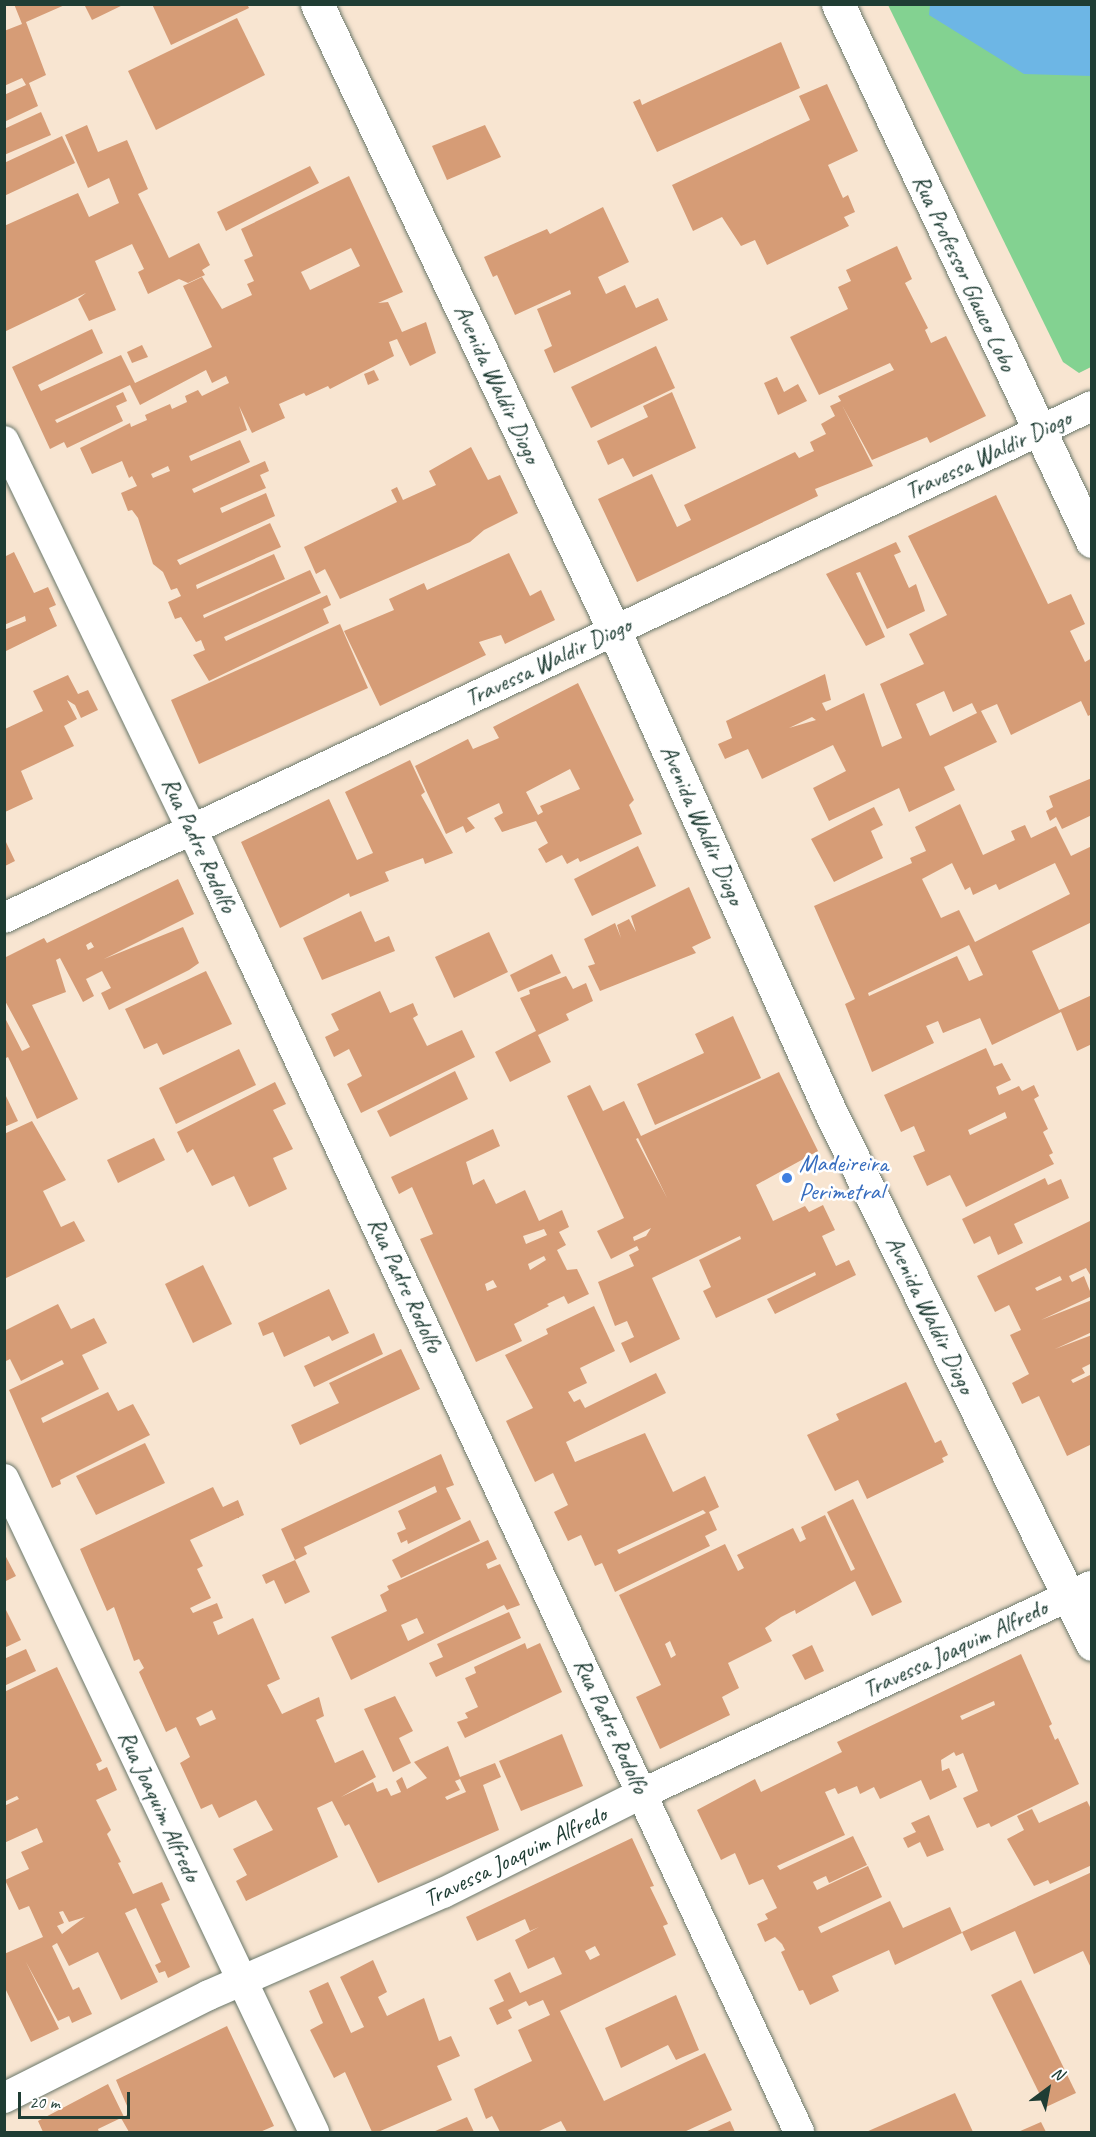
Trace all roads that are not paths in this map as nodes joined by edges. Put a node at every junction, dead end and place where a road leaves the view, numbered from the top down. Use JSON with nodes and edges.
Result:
{"nodes":[{"id":1,"x":317,"y":4,"type":"edge"},
{"id":2,"x":838,"y":4,"type":"edge"},
{"id":3,"x":1092,"y":406,"type":"edge"},
{"id":4,"x":1038,"y":431,"type":"junction"},
{"id":5,"x":4,"y":441,"type":"edge"},
{"id":6,"x":1092,"y":541,"type":"edge"},
{"id":7,"x":614,"y":630,"type":"junction"},
{"id":8,"x":193,"y":831,"type":"junction"},
{"id":9,"x":4,"y":918,"type":"edge"},
{"id":10,"x":4,"y":1479,"type":"edge"},
{"id":11,"x":1080,"y":1591,"type":"edge"},
{"id":12,"x":1092,"y":1644,"type":"edge"},
{"id":13,"x":643,"y":1793,"type":"junction"},
{"id":14,"x":242,"y":1981,"type":"junction"},
{"id":15,"x":4,"y":2098,"type":"edge"},
{"id":16,"x":314,"y":2133,"type":"edge"},
{"id":17,"x":799,"y":2133,"type":"edge"}],
"edges":[{"from":1,"to":7,"type":"main road","name":"Avenida Waldir Diogo"},
{"from":2,"to":4,"type":"main road","name":"Rua Professor Glauco Lobo"},
{"from":3,"to":4,"type":"street","name":"Travessa Waldir Diogo"},
{"from":4,"to":6,"type":"main road","name":"Rua Professor Glauco Lobo"},
{"from":4,"to":7,"type":"street","name":"Travessa Waldir Diogo"},
{"from":5,"to":8,"type":"street","name":"Rua Padre Rodolfo"},
{"from":7,"to":8,"type":"street","name":"Travessa Waldir Diogo"},
{"from":7,"to":11,"type":"main road","name":"Avenida Waldir Diogo"},
{"from":8,"to":9,"type":"street","name":"Travessa Waldir Diogo"},
{"from":8,"to":13,"type":"street","name":"Rua Padre Rodolfo"},
{"from":10,"to":14,"type":"street","name":"Rua Joaquim Alfredo"},
{"from":11,"to":12,"type":"main road","name":"Avenida Waldir Diogo"},
{"from":11,"to":13,"type":"street","name":"Travessa Joaquim Alfredo"},
{"from":13,"to":14,"type":"street","name":"Travessa Joaquim Alfredo"},
{"from":13,"to":17,"type":"street","name":"Rua Padre Rodolfo"},
{"from":14,"to":15,"type":"street","name":"Travessa Joaquim Alfredo"},
{"from":14,"to":16,"type":"street","name":"Rua Joaquim Alfredo"}]}
